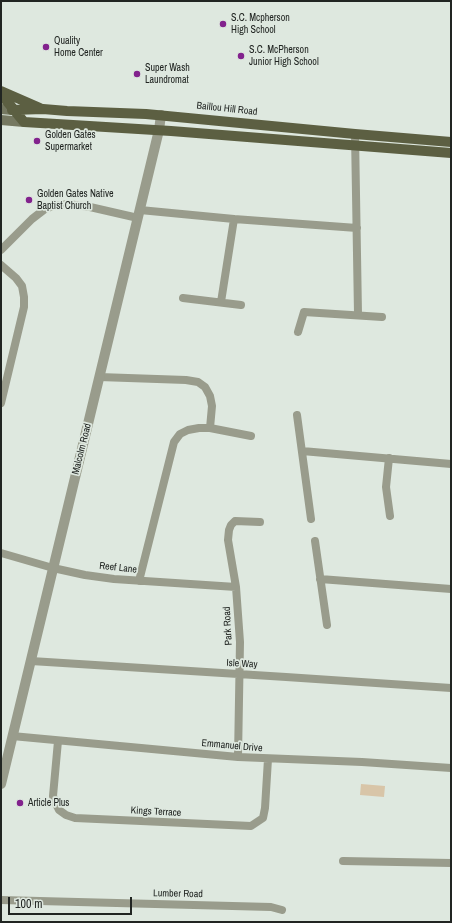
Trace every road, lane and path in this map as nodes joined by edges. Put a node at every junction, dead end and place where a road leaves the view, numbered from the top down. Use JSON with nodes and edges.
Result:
{"nodes":[{"id":1,"x":1,"y":91,"type":"edge"},
{"id":2,"x":1,"y":94,"type":"edge"},
{"id":3,"x":1,"y":109,"type":"edge"},
{"id":4,"x":12,"y":110,"type":"junction"},
{"id":5,"x":43,"y":110,"type":"junction"},
{"id":6,"x":161,"y":115,"type":"junction"},
{"id":7,"x":1,"y":120,"type":"edge"},
{"id":8,"x":24,"y":122,"type":"junction"},
{"id":9,"x":159,"y":130,"type":"junction"},
{"id":10,"x":355,"y":134,"type":"junction"},
{"id":11,"x":451,"y":142,"type":"edge"},
{"id":12,"x":355,"y":145,"type":"junction"},
{"id":13,"x":451,"y":153,"type":"edge"},
{"id":14,"x":139,"y":214,"type":"junction"},
{"id":15,"x":234,"y":219,"type":"junction"},
{"id":16,"x":357,"y":228,"type":"junction"},
{"id":17,"x":1,"y":250,"type":"edge"},
{"id":18,"x":1,"y":265,"type":"edge"},
{"id":19,"x":183,"y":298,"type":"dead end"},
{"id":20,"x":221,"y":302,"type":"junction"},
{"id":21,"x":241,"y":305,"type":"dead end"},
{"id":22,"x":358,"y":314,"type":"junction"},
{"id":23,"x":382,"y":317,"type":"dead end"},
{"id":24,"x":298,"y":332,"type":"dead end"},
{"id":25,"x":100,"y":378,"type":"junction"},
{"id":26,"x":1,"y":403,"type":"edge"},
{"id":27,"x":297,"y":415,"type":"dead end"},
{"id":28,"x":210,"y":428,"type":"junction"},
{"id":29,"x":251,"y":436,"type":"dead end"},
{"id":30,"x":302,"y":451,"type":"junction"},
{"id":31,"x":389,"y":458,"type":"junction"},
{"id":32,"x":451,"y":464,"type":"edge"},
{"id":33,"x":390,"y":516,"type":"dead end"},
{"id":34,"x":312,"y":519,"type":"dead end"},
{"id":35,"x":260,"y":522,"type":"dead end"},
{"id":36,"x":315,"y":541,"type":"dead end"},
{"id":37,"x":1,"y":553,"type":"edge"},
{"id":38,"x":53,"y":568,"type":"junction"},
{"id":39,"x":320,"y":579,"type":"junction"},
{"id":40,"x":139,"y":581,"type":"junction"},
{"id":41,"x":236,"y":587,"type":"junction"},
{"id":42,"x":451,"y":589,"type":"edge"},
{"id":43,"x":327,"y":625,"type":"dead end"},
{"id":44,"x":31,"y":661,"type":"junction"},
{"id":45,"x":239,"y":674,"type":"junction"},
{"id":46,"x":451,"y":688,"type":"edge"},
{"id":47,"x":12,"y":736,"type":"junction"},
{"id":48,"x":58,"y":741,"type":"junction"},
{"id":49,"x":238,"y":757,"type":"junction"},
{"id":50,"x":268,"y":759,"type":"junction"},
{"id":51,"x":451,"y":768,"type":"edge"},
{"id":52,"x":1,"y":784,"type":"edge"},
{"id":53,"x":343,"y":861,"type":"dead end"},
{"id":54,"x":451,"y":863,"type":"edge"},
{"id":55,"x":1,"y":900,"type":"edge"},
{"id":56,"x":282,"y":910,"type":"dead end"}],
"edges":[{"from":1,"to":5,"type":"main road"},
{"from":2,"to":4,"type":"main road"},
{"from":3,"to":4,"type":"main road","name":"Baillou Hill Road"},
{"from":4,"to":5,"type":"main road","name":"Baillou Hill Road"},
{"from":4,"to":8,"type":"main road"},
{"from":5,"to":6,"type":"main road","name":"Baillou Hill Road"},
{"from":6,"to":9,"type":"street","name":"Malcolm Road"},
{"from":6,"to":10,"type":"main road","name":"Baillou Hill Road"},
{"from":7,"to":8,"type":"main road"},
{"from":8,"to":9,"type":"main road"},
{"from":9,"to":12,"type":"main road"},
{"from":9,"to":14,"type":"street","name":"Malcolm Road"},
{"from":10,"to":11,"type":"main road","name":"Baillou Hill Road"},
{"from":10,"to":12,"type":"street"},
{"from":12,"to":13,"type":"main road"},
{"from":12,"to":16,"type":"street"},
{"from":14,"to":15,"type":"street"},
{"from":14,"to":17,"type":"street"},
{"from":14,"to":25,"type":"street","name":"Malcolm Road"},
{"from":15,"to":16,"type":"street"},
{"from":15,"to":20,"type":"street"},
{"from":16,"to":22,"type":"street"},
{"from":18,"to":26,"type":"street"},
{"from":19,"to":20,"type":"street"},
{"from":20,"to":21,"type":"street"},
{"from":22,"to":23,"type":"street"},
{"from":22,"to":24,"type":"street"},
{"from":25,"to":28,"type":"street"},
{"from":25,"to":38,"type":"street","name":"Malcolm Road"},
{"from":27,"to":30,"type":"street"},
{"from":28,"to":29,"type":"street"},
{"from":28,"to":40,"type":"street"},
{"from":30,"to":31,"type":"street"},
{"from":30,"to":34,"type":"street"},
{"from":31,"to":32,"type":"street"},
{"from":31,"to":33,"type":"street"},
{"from":35,"to":41,"type":"street","name":"Park Road"},
{"from":36,"to":39,"type":"street"},
{"from":37,"to":38,"type":"street","name":"Reef Lane"},
{"from":38,"to":40,"type":"street","name":"Reef Lane"},
{"from":38,"to":44,"type":"street","name":"Malcolm Road"},
{"from":39,"to":42,"type":"street"},
{"from":39,"to":43,"type":"street"},
{"from":40,"to":41,"type":"street","name":"Reef Lane"},
{"from":41,"to":45,"type":"street","name":"Park Road"},
{"from":44,"to":45,"type":"street","name":"Isle Way"},
{"from":44,"to":47,"type":"street","name":"Malcolm Road"},
{"from":45,"to":46,"type":"street","name":"Isle Way"},
{"from":45,"to":49,"type":"street","name":"Park Road"},
{"from":47,"to":48,"type":"street","name":"Emmanuel Drive"},
{"from":47,"to":52,"type":"street","name":"Malcolm Road"},
{"from":48,"to":49,"type":"street","name":"Emmanuel Drive"},
{"from":48,"to":50,"type":"street","name":"Kings Terrace"},
{"from":49,"to":50,"type":"street","name":"Emmanuel Drive"},
{"from":50,"to":51,"type":"street","name":"Emmanuel Drive"},
{"from":53,"to":54,"type":"street"},
{"from":55,"to":56,"type":"street","name":"Lumber Road"}]}
